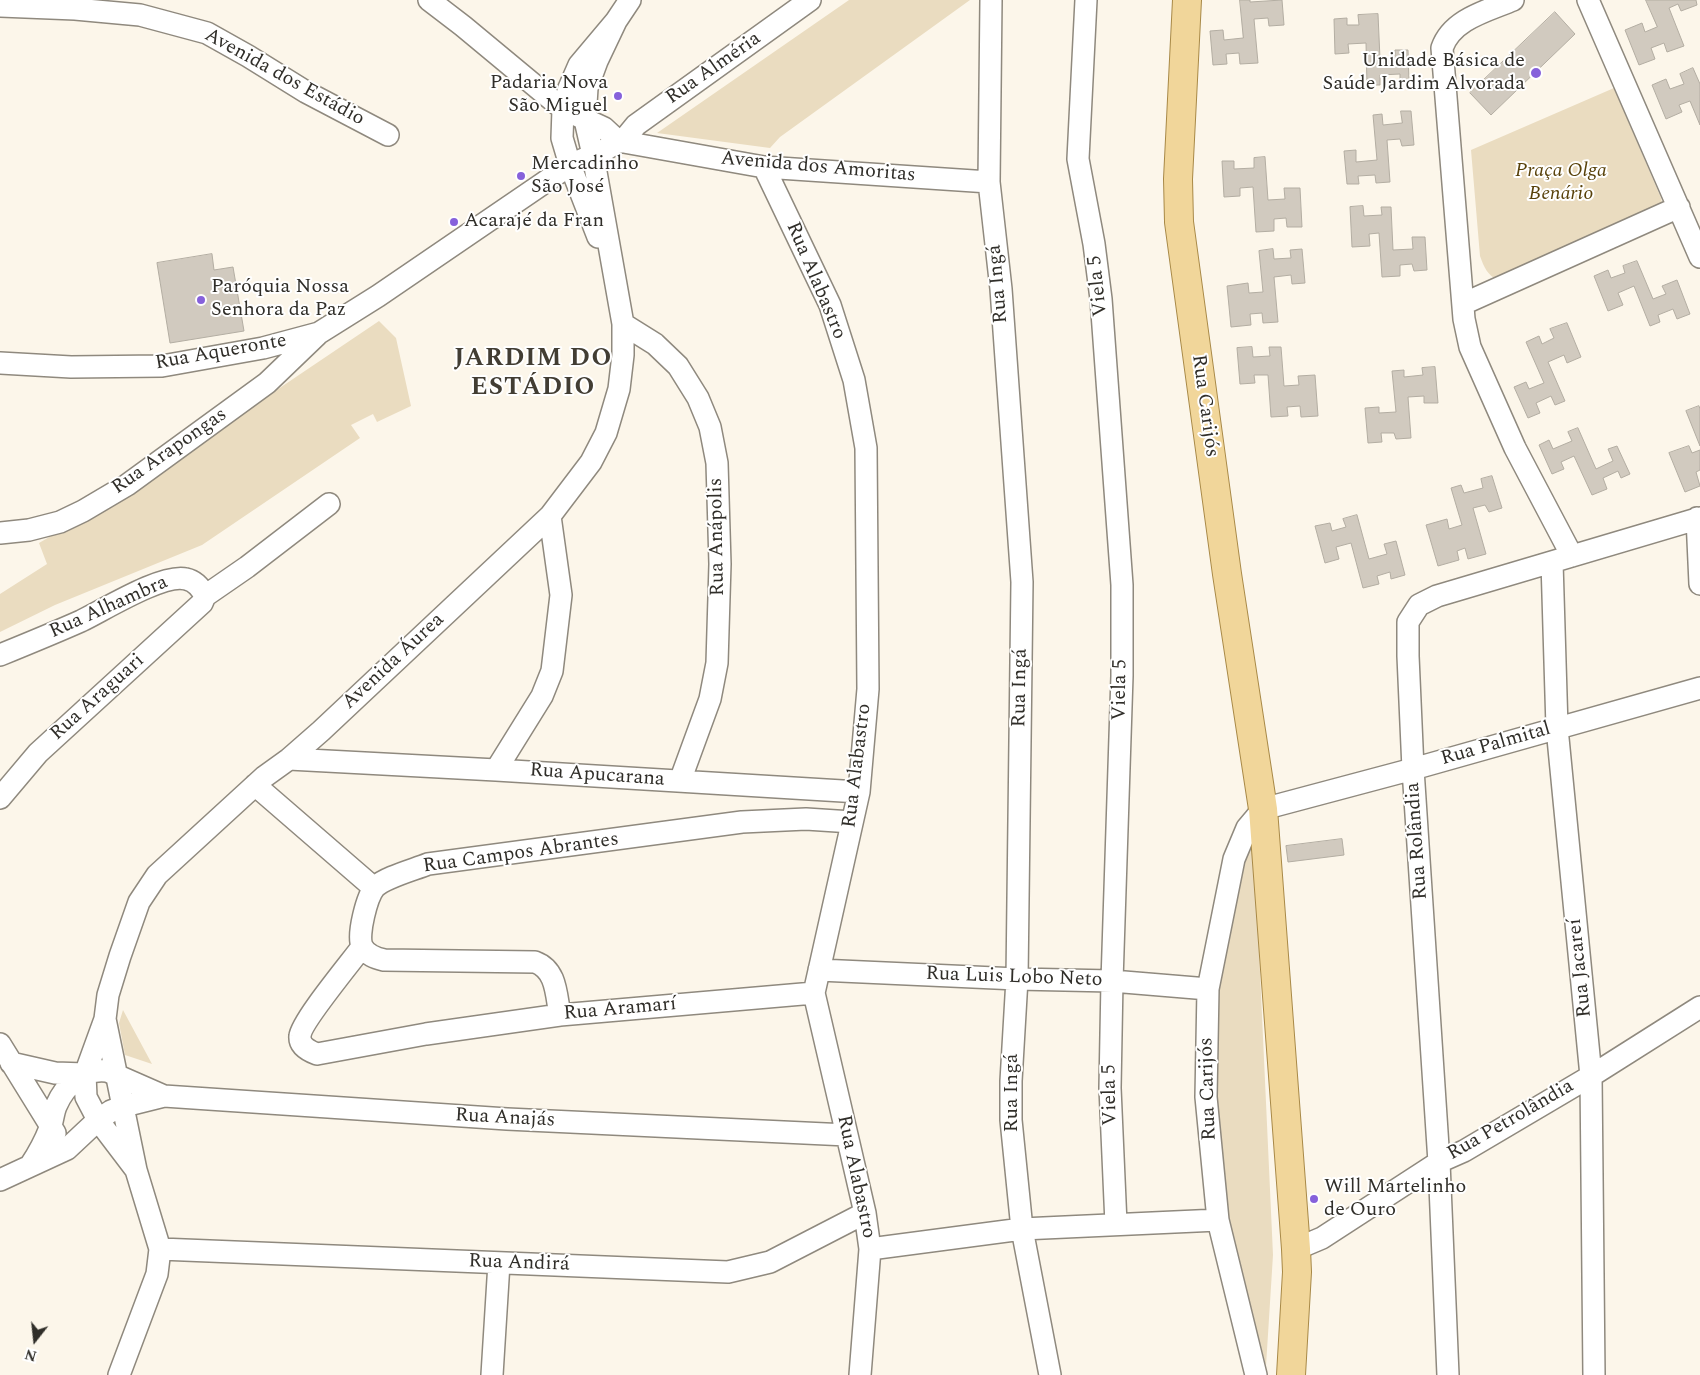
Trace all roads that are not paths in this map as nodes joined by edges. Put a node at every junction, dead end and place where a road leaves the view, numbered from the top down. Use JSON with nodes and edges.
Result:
{"nodes":[{"id":1,"x":429,"y":0,"type":"edge"},
{"id":2,"x":455,"y":0,"type":"edge"},
{"id":3,"x":810,"y":0,"type":"edge"},
{"id":4,"x":991,"y":0,"type":"edge"},
{"id":5,"x":1086,"y":0,"type":"edge"},
{"id":6,"x":1187,"y":0,"type":"edge"},
{"id":7,"x":1513,"y":0,"type":"edge"},
{"id":8,"x":1588,"y":0,"type":"edge"},
{"id":9,"x":0,"y":6,"type":"edge"},
{"id":10,"x":621,"y":8,"type":"edge"},
{"id":11,"x":464,"y":26,"type":"junction"},
{"id":12,"x":563,"y":109,"type":"junction"},
{"id":13,"x":585,"y":120,"type":"junction"},
{"id":14,"x":388,"y":135,"type":"dead end"},
{"id":15,"x":620,"y":141,"type":"junction"},
{"id":16,"x":593,"y":154,"type":"junction"},
{"id":17,"x":570,"y":165,"type":"junction"},
{"id":18,"x":764,"y":167,"type":"junction"},
{"id":19,"x":989,"y":182,"type":"junction"},
{"id":20,"x":1679,"y":207,"type":"junction"},
{"id":21,"x":1700,"y":257,"type":"edge"},
{"id":22,"x":614,"y":277,"type":"junction"},
{"id":23,"x":1463,"y":304,"type":"junction"},
{"id":24,"x":623,"y":324,"type":"junction"},
{"id":25,"x":319,"y":333,"type":"junction"},
{"id":26,"x":0,"y":363,"type":"edge"},
{"id":27,"x":329,"y":504,"type":"dead end"},
{"id":28,"x":550,"y":516,"type":"junction"},
{"id":29,"x":1698,"y":518,"type":"edge"},
{"id":30,"x":0,"y":533,"type":"edge"},
{"id":31,"x":1572,"y":556,"type":"junction"},
{"id":32,"x":1552,"y":562,"type":"junction"},
{"id":33,"x":1700,"y":584,"type":"edge"},
{"id":34,"x":204,"y":599,"type":"junction"},
{"id":35,"x":0,"y":655,"type":"edge"},
{"id":36,"x":1700,"y":688,"type":"edge"},
{"id":37,"x":1557,"y":728,"type":"junction"},
{"id":38,"x":321,"y":731,"type":"junction"},
{"id":39,"x":289,"y":759,"type":"junction"},
{"id":40,"x":335,"y":763,"type":"junction"},
{"id":41,"x":1413,"y":769,"type":"junction"},
{"id":42,"x":496,"y":770,"type":"junction"},
{"id":43,"x":680,"y":781,"type":"junction"},
{"id":44,"x":255,"y":785,"type":"junction"},
{"id":45,"x":859,"y":792,"type":"junction"},
{"id":46,"x":0,"y":798,"type":"edge"},
{"id":47,"x":1263,"y":809,"type":"junction"},
{"id":48,"x":852,"y":822,"type":"junction"},
{"id":49,"x":374,"y":888,"type":"junction"},
{"id":50,"x":362,"y":947,"type":"junction"},
{"id":51,"x":819,"y":970,"type":"junction"},
{"id":52,"x":1017,"y":979,"type":"junction"},
{"id":53,"x":1112,"y":981,"type":"junction"},
{"id":54,"x":1208,"y":989,"type":"junction"},
{"id":55,"x":814,"y":993,"type":"junction"},
{"id":56,"x":1700,"y":1007,"type":"edge"},
{"id":57,"x":560,"y":1015,"type":"junction"},
{"id":58,"x":105,"y":1019,"type":"junction"},
{"id":59,"x":0,"y":1044,"type":"edge"},
{"id":60,"x":11,"y":1063,"type":"junction"},
{"id":61,"x":85,"y":1074,"type":"junction"},
{"id":62,"x":116,"y":1075,"type":"junction"},
{"id":63,"x":1591,"y":1076,"type":"junction"},
{"id":64,"x":164,"y":1096,"type":"junction"},
{"id":65,"x":124,"y":1106,"type":"junction"},
{"id":66,"x":98,"y":1120,"type":"junction"},
{"id":67,"x":50,"y":1126,"type":"junction"},
{"id":68,"x":847,"y":1135,"type":"junction"},
{"id":69,"x":67,"y":1148,"type":"junction"},
{"id":70,"x":1439,"y":1162,"type":"junction"},
{"id":71,"x":30,"y":1166,"type":"junction"},
{"id":72,"x":136,"y":1170,"type":"junction"},
{"id":73,"x":0,"y":1180,"type":"edge"},
{"id":74,"x":864,"y":1213,"type":"junction"},
{"id":75,"x":1218,"y":1220,"type":"junction"},
{"id":76,"x":1116,"y":1224,"type":"junction"},
{"id":77,"x":1022,"y":1229,"type":"junction"},
{"id":78,"x":160,"y":1249,"type":"junction"},
{"id":79,"x":870,"y":1249,"type":"junction"},
{"id":80,"x":1296,"y":1249,"type":"junction"},
{"id":81,"x":499,"y":1263,"type":"junction"},
{"id":82,"x":119,"y":1375,"type":"edge"},
{"id":83,"x":492,"y":1375,"type":"edge"},
{"id":84,"x":860,"y":1375,"type":"edge"},
{"id":85,"x":1050,"y":1375,"type":"edge"},
{"id":86,"x":1256,"y":1375,"type":"edge"},
{"id":87,"x":1291,"y":1375,"type":"edge"},
{"id":88,"x":1448,"y":1375,"type":"edge"},
{"id":89,"x":1594,"y":1375,"type":"edge"}],
"edges":[{"from":1,"to":11,"type":"street","name":"Avenida dos Amoritas"},
{"from":2,"to":11,"type":"street"},
{"from":3,"to":15,"type":"street","name":"Rua Alméria"},
{"from":4,"to":19,"type":"street","name":"Rua Ingá"},
{"from":5,"to":53,"type":"street","name":"Viela 5"},
{"from":6,"to":47,"type":"main road","name":"Rua Carijós"},
{"from":7,"to":23,"type":"street"},
{"from":8,"to":20,"type":"street"},
{"from":9,"to":14,"type":"street","name":"Avenida dos Estádio"},
{"from":10,"to":12,"type":"street","name":"Avenida Áurea"},
{"from":10,"to":13,"type":"street","name":"Avenida Áurea"},
{"from":11,"to":12,"type":"street","name":"Avenida dos Amoritas"},
{"from":12,"to":13,"type":"street","name":"Avenida dos Amoritas"},
{"from":12,"to":17,"type":"street","name":"Avenida Áurea"},
{"from":13,"to":15,"type":"street","name":"Avenida dos Amoritas"},
{"from":13,"to":16,"type":"street","name":"Avenida Áurea"},
{"from":15,"to":16,"type":"street"},
{"from":15,"to":18,"type":"street","name":"Avenida dos Amoritas"},
{"from":16,"to":17,"type":"street"},
{"from":16,"to":22,"type":"street","name":"Avenida Áurea"},
{"from":17,"to":22,"type":"street","name":"Avenida Áurea"},
{"from":17,"to":25,"type":"street","name":"Rua Aqueronte"},
{"from":18,"to":19,"type":"street","name":"Avenida dos Amoritas"},
{"from":18,"to":45,"type":"street","name":"Rua Alabastro"},
{"from":19,"to":52,"type":"street","name":"Rua Ingá"},
{"from":20,"to":21,"type":"street"},
{"from":20,"to":23,"type":"street"},
{"from":22,"to":24,"type":"street","name":"Avenida Áurea"},
{"from":23,"to":31,"type":"street"},
{"from":24,"to":28,"type":"street","name":"Avenida Áurea"},
{"from":24,"to":43,"type":"street","name":"Rua Anápolis"},
{"from":25,"to":26,"type":"street","name":"Rua Aqueronte"},
{"from":25,"to":30,"type":"street","name":"Rua Arapongas"},
{"from":27,"to":34,"type":"street","name":"Rua Araguari"},
{"from":28,"to":38,"type":"street","name":"Avenida Áurea"},
{"from":28,"to":42,"type":"street"},
{"from":29,"to":31,"type":"street","name":"Rua Rolândia"},
{"from":29,"to":33,"type":"street"},
{"from":31,"to":32,"type":"street","name":"Rua Rolândia"},
{"from":32,"to":37,"type":"street","name":"Rua Jacareí"},
{"from":32,"to":41,"type":"street","name":"Rua Rolândia"},
{"from":34,"to":35,"type":"street","name":"Rua Alhambra"},
{"from":34,"to":46,"type":"street","name":"Rua Araguari"},
{"from":36,"to":37,"type":"street","name":"Rua Palmital"},
{"from":37,"to":41,"type":"street","name":"Rua Palmital"},
{"from":37,"to":63,"type":"street","name":"Rua Jacareí"},
{"from":38,"to":39,"type":"street","name":"Avenida Áurea"},
{"from":38,"to":40,"type":"street"},
{"from":39,"to":40,"type":"street","name":"Rua Apucarana"},
{"from":39,"to":44,"type":"street","name":"Avenida Áurea"},
{"from":40,"to":42,"type":"street","name":"Rua Apucarana"},
{"from":41,"to":47,"type":"street","name":"Rua Palmital"},
{"from":41,"to":70,"type":"street","name":"Rua Rolândia"},
{"from":42,"to":43,"type":"street","name":"Rua Apucarana"},
{"from":43,"to":45,"type":"street","name":"Rua Apucarana"},
{"from":44,"to":49,"type":"street"},
{"from":44,"to":58,"type":"street","name":"Avenida Áurea"},
{"from":45,"to":48,"type":"street","name":"Rua Alabastro"},
{"from":47,"to":54,"type":"street","name":"Rua Carijós"},
{"from":47,"to":80,"type":"main road","name":"Rua Carijós"},
{"from":48,"to":49,"type":"street","name":"Rua Campos Abrantes"},
{"from":48,"to":51,"type":"street","name":"Rua Alabastro"},
{"from":49,"to":50,"type":"street"},
{"from":50,"to":57,"type":"street"},
{"from":50,"to":57,"type":"street","name":"Rua Aramarí"},
{"from":51,"to":52,"type":"street","name":"Rua Luis Lobo Neto"},
{"from":51,"to":55,"type":"street","name":"Rua Alabastro"},
{"from":52,"to":53,"type":"street","name":"Rua Luis Lobo Neto"},
{"from":52,"to":77,"type":"street","name":"Rua Ingá"},
{"from":53,"to":54,"type":"street","name":"Rua Luis Lobo Neto"},
{"from":53,"to":76,"type":"street","name":"Viela 5"},
{"from":54,"to":75,"type":"street","name":"Rua Carijós"},
{"from":55,"to":57,"type":"street","name":"Rua Aramarí"},
{"from":55,"to":68,"type":"street","name":"Rua Alabastro"},
{"from":56,"to":63,"type":"street","name":"Rua Petrolândia"},
{"from":58,"to":61,"type":"street","name":"Avenida Áurea"},
{"from":58,"to":62,"type":"street","name":"Avenida Áurea"},
{"from":59,"to":60,"type":"street"},
{"from":60,"to":61,"type":"street"},
{"from":60,"to":67,"type":"street"},
{"from":61,"to":62,"type":"street"},
{"from":61,"to":66,"type":"street","name":"Avenida Áurea"},
{"from":61,"to":67,"type":"street"},
{"from":62,"to":64,"type":"street","name":"Rua Anajás"},
{"from":62,"to":65,"type":"street","name":"Avenida Áurea"},
{"from":63,"to":70,"type":"street","name":"Rua Petrolândia"},
{"from":63,"to":89,"type":"street","name":"Rua Jacareí"},
{"from":64,"to":65,"type":"street","name":"Rua Anajás"},
{"from":64,"to":68,"type":"street","name":"Rua Anajás"},
{"from":65,"to":66,"type":"street"},
{"from":65,"to":72,"type":"street","name":"Avenida Áurea"},
{"from":66,"to":69,"type":"street"},
{"from":66,"to":72,"type":"street","name":"Avenida Áurea"},
{"from":67,"to":69,"type":"street"},
{"from":67,"to":71,"type":"street"},
{"from":68,"to":74,"type":"street","name":"Rua Alabastro"},
{"from":69,"to":71,"type":"street"},
{"from":70,"to":80,"type":"street","name":"Rua Petrolândia"},
{"from":70,"to":88,"type":"street","name":"Rua Rolândia"},
{"from":71,"to":73,"type":"street"},
{"from":72,"to":78,"type":"street"},
{"from":74,"to":79,"type":"street","name":"Rua Alabastro"},
{"from":74,"to":81,"type":"street","name":"Rua Andirá"},
{"from":75,"to":76,"type":"street"},
{"from":75,"to":86,"type":"street","name":"Rua Carijós"},
{"from":76,"to":77,"type":"street"},
{"from":77,"to":79,"type":"street"},
{"from":77,"to":85,"type":"street","name":"Rua Ingá"},
{"from":78,"to":81,"type":"street","name":"Rua Andirá"},
{"from":78,"to":82,"type":"street"},
{"from":79,"to":84,"type":"street","name":"Rua Alabastro"},
{"from":80,"to":87,"type":"main road","name":"Rua Carijós"},
{"from":81,"to":83,"type":"street"}]}
